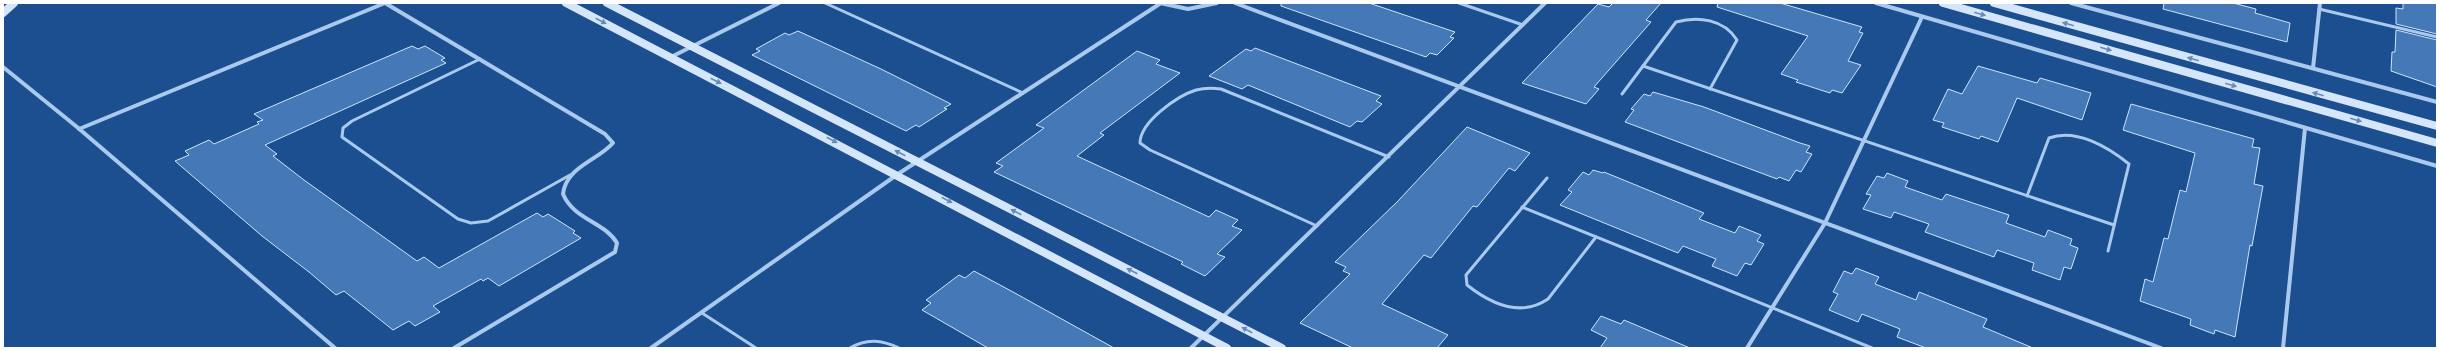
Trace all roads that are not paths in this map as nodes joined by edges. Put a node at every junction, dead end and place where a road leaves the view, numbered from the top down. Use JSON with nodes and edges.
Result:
{"nodes":[{"id":1,"x":14,"y":3,"type":"edge"},
{"id":2,"x":385,"y":3,"type":"edge"},
{"id":3,"x":566,"y":3,"type":"edge"},
{"id":4,"x":607,"y":3,"type":"edge"},
{"id":5,"x":779,"y":3,"type":"edge"},
{"id":6,"x":824,"y":3,"type":"edge"},
{"id":7,"x":1160,"y":3,"type":"edge"},
{"id":8,"x":1217,"y":3,"type":"edge"},
{"id":9,"x":1235,"y":3,"type":"edge"},
{"id":10,"x":1459,"y":3,"type":"edge"},
{"id":11,"x":1545,"y":3,"type":"edge"},
{"id":12,"x":1876,"y":3,"type":"edge"},
{"id":13,"x":1943,"y":3,"type":"edge"},
{"id":14,"x":1994,"y":3,"type":"edge"},
{"id":15,"x":2071,"y":3,"type":"edge"},
{"id":16,"x":2320,"y":3,"type":"edge"},
{"id":17,"x":2319,"y":9,"type":"junction"},
{"id":18,"x":3,"y":13,"type":"edge"},
{"id":19,"x":1922,"y":17,"type":"junction"},
{"id":20,"x":1523,"y":25,"type":"junction"},
{"id":21,"x":2437,"y":37,"type":"edge"},
{"id":22,"x":691,"y":46,"type":"junction"},
{"id":23,"x":671,"y":57,"type":"junction"},
{"id":24,"x":480,"y":59,"type":"junction"},
{"id":25,"x":1643,"y":66,"type":"junction"},
{"id":26,"x":3,"y":67,"type":"edge"},
{"id":27,"x":2313,"y":68,"type":"junction"},
{"id":28,"x":1461,"y":87,"type":"junction"},
{"id":29,"x":1710,"y":89,"type":"junction"},
{"id":30,"x":1023,"y":93,"type":"junction"},
{"id":31,"x":1622,"y":94,"type":"dead end"},
{"id":32,"x":2437,"y":102,"type":"edge"},
{"id":33,"x":2437,"y":126,"type":"edge"},
{"id":34,"x":2306,"y":128,"type":"junction"},
{"id":35,"x":79,"y":129,"type":"junction"},
{"id":36,"x":1864,"y":141,"type":"junction"},
{"id":37,"x":2437,"y":143,"type":"edge"},
{"id":38,"x":1389,"y":157,"type":"junction"},
{"id":39,"x":918,"y":162,"type":"junction"},
{"id":40,"x":2437,"y":166,"type":"edge"},
{"id":41,"x":898,"y":174,"type":"junction"},
{"id":42,"x":571,"y":175,"type":"junction"},
{"id":43,"x":1547,"y":178,"type":"dead end"},
{"id":44,"x":2027,"y":196,"type":"junction"},
{"id":45,"x":1522,"y":207,"type":"junction"},
{"id":46,"x":1825,"y":223,"type":"junction"},
{"id":47,"x":2114,"y":225,"type":"junction"},
{"id":48,"x":1318,"y":226,"type":"junction"},
{"id":49,"x":1596,"y":237,"type":"junction"},
{"id":50,"x":2108,"y":251,"type":"dead end"},
{"id":51,"x":1772,"y":307,"type":"junction"},
{"id":52,"x":702,"y":314,"type":"junction"},
{"id":53,"x":1222,"y":317,"type":"junction"},
{"id":54,"x":1204,"y":335,"type":"junction"},
{"id":55,"x":335,"y":348,"type":"edge"},
{"id":56,"x":454,"y":348,"type":"edge"},
{"id":57,"x":651,"y":348,"type":"edge"},
{"id":58,"x":756,"y":348,"type":"edge"},
{"id":59,"x":850,"y":348,"type":"edge"},
{"id":60,"x":899,"y":348,"type":"edge"},
{"id":61,"x":1191,"y":348,"type":"edge"},
{"id":62,"x":1227,"y":348,"type":"edge"},
{"id":63,"x":1282,"y":348,"type":"edge"},
{"id":64,"x":1746,"y":348,"type":"edge"},
{"id":65,"x":1872,"y":348,"type":"edge"},
{"id":66,"x":2161,"y":348,"type":"edge"},
{"id":67,"x":2283,"y":348,"type":"edge"}],
"edges":[{"from":1,"to":18,"type":"street"},
{"from":2,"to":24,"type":"street"},
{"from":2,"to":35,"type":"street"},
{"from":3,"to":23,"type":"street","one_way":true},
{"from":4,"to":22,"type":"street"},
{"from":5,"to":22,"type":"street"},
{"from":6,"to":30,"type":"lane"},
{"from":7,"to":8,"type":"street"},
{"from":7,"to":30,"type":"street"},
{"from":9,"to":28,"type":"street"},
{"from":10,"to":20,"type":"lane"},
{"from":11,"to":20,"type":"street"},
{"from":12,"to":19,"type":"street"},
{"from":13,"to":37,"type":"street","one_way":true},
{"from":33,"to":14,"type":"street","one_way":true},
{"from":15,"to":27,"type":"street"},
{"from":16,"to":17,"type":"street"},
{"from":17,"to":21,"type":"lane"},
{"from":17,"to":27,"type":"street"},
{"from":19,"to":34,"type":"street"},
{"from":19,"to":36,"type":"street"},
{"from":20,"to":28,"type":"street"},
{"from":22,"to":23,"type":"street"},
{"from":39,"to":22,"type":"street","one_way":true},
{"from":23,"to":41,"type":"street","one_way":true},
{"from":24,"to":42,"type":"street"},
{"from":24,"to":42,"type":"lane"},
{"from":25,"to":29,"type":"lane"},
{"from":25,"to":29,"type":"lane"},
{"from":25,"to":31,"type":"lane"},
{"from":26,"to":35,"type":"street"},
{"from":27,"to":32,"type":"street"},
{"from":28,"to":38,"type":"street"},
{"from":28,"to":46,"type":"street"},
{"from":29,"to":36,"type":"lane"},
{"from":30,"to":39,"type":"street"},
{"from":34,"to":40,"type":"street"},
{"from":34,"to":67,"type":"street"},
{"from":35,"to":55,"type":"street"},
{"from":36,"to":44,"type":"lane"},
{"from":36,"to":46,"type":"street"},
{"from":38,"to":48,"type":"street"},
{"from":38,"to":48,"type":"lane"},
{"from":39,"to":41,"type":"street"},
{"from":53,"to":39,"type":"street","one_way":true},
{"from":41,"to":52,"type":"street"},
{"from":41,"to":54,"type":"street","one_way":true},
{"from":42,"to":56,"type":"street"},
{"from":43,"to":45,"type":"lane"},
{"from":44,"to":47,"type":"lane"},
{"from":44,"to":47,"type":"lane"},
{"from":45,"to":49,"type":"lane"},
{"from":45,"to":49,"type":"lane"},
{"from":46,"to":51,"type":"street"},
{"from":46,"to":66,"type":"street"},
{"from":47,"to":50,"type":"lane"},
{"from":48,"to":53,"type":"street"},
{"from":49,"to":51,"type":"lane"},
{"from":51,"to":64,"type":"street"},
{"from":51,"to":65,"type":"lane"},
{"from":52,"to":57,"type":"street"},
{"from":52,"to":58,"type":"lane"},
{"from":53,"to":54,"type":"street"},
{"from":63,"to":53,"type":"street","one_way":true},
{"from":54,"to":61,"type":"street"},
{"from":54,"to":62,"type":"street"},
{"from":59,"to":60,"type":"lane"}]}
